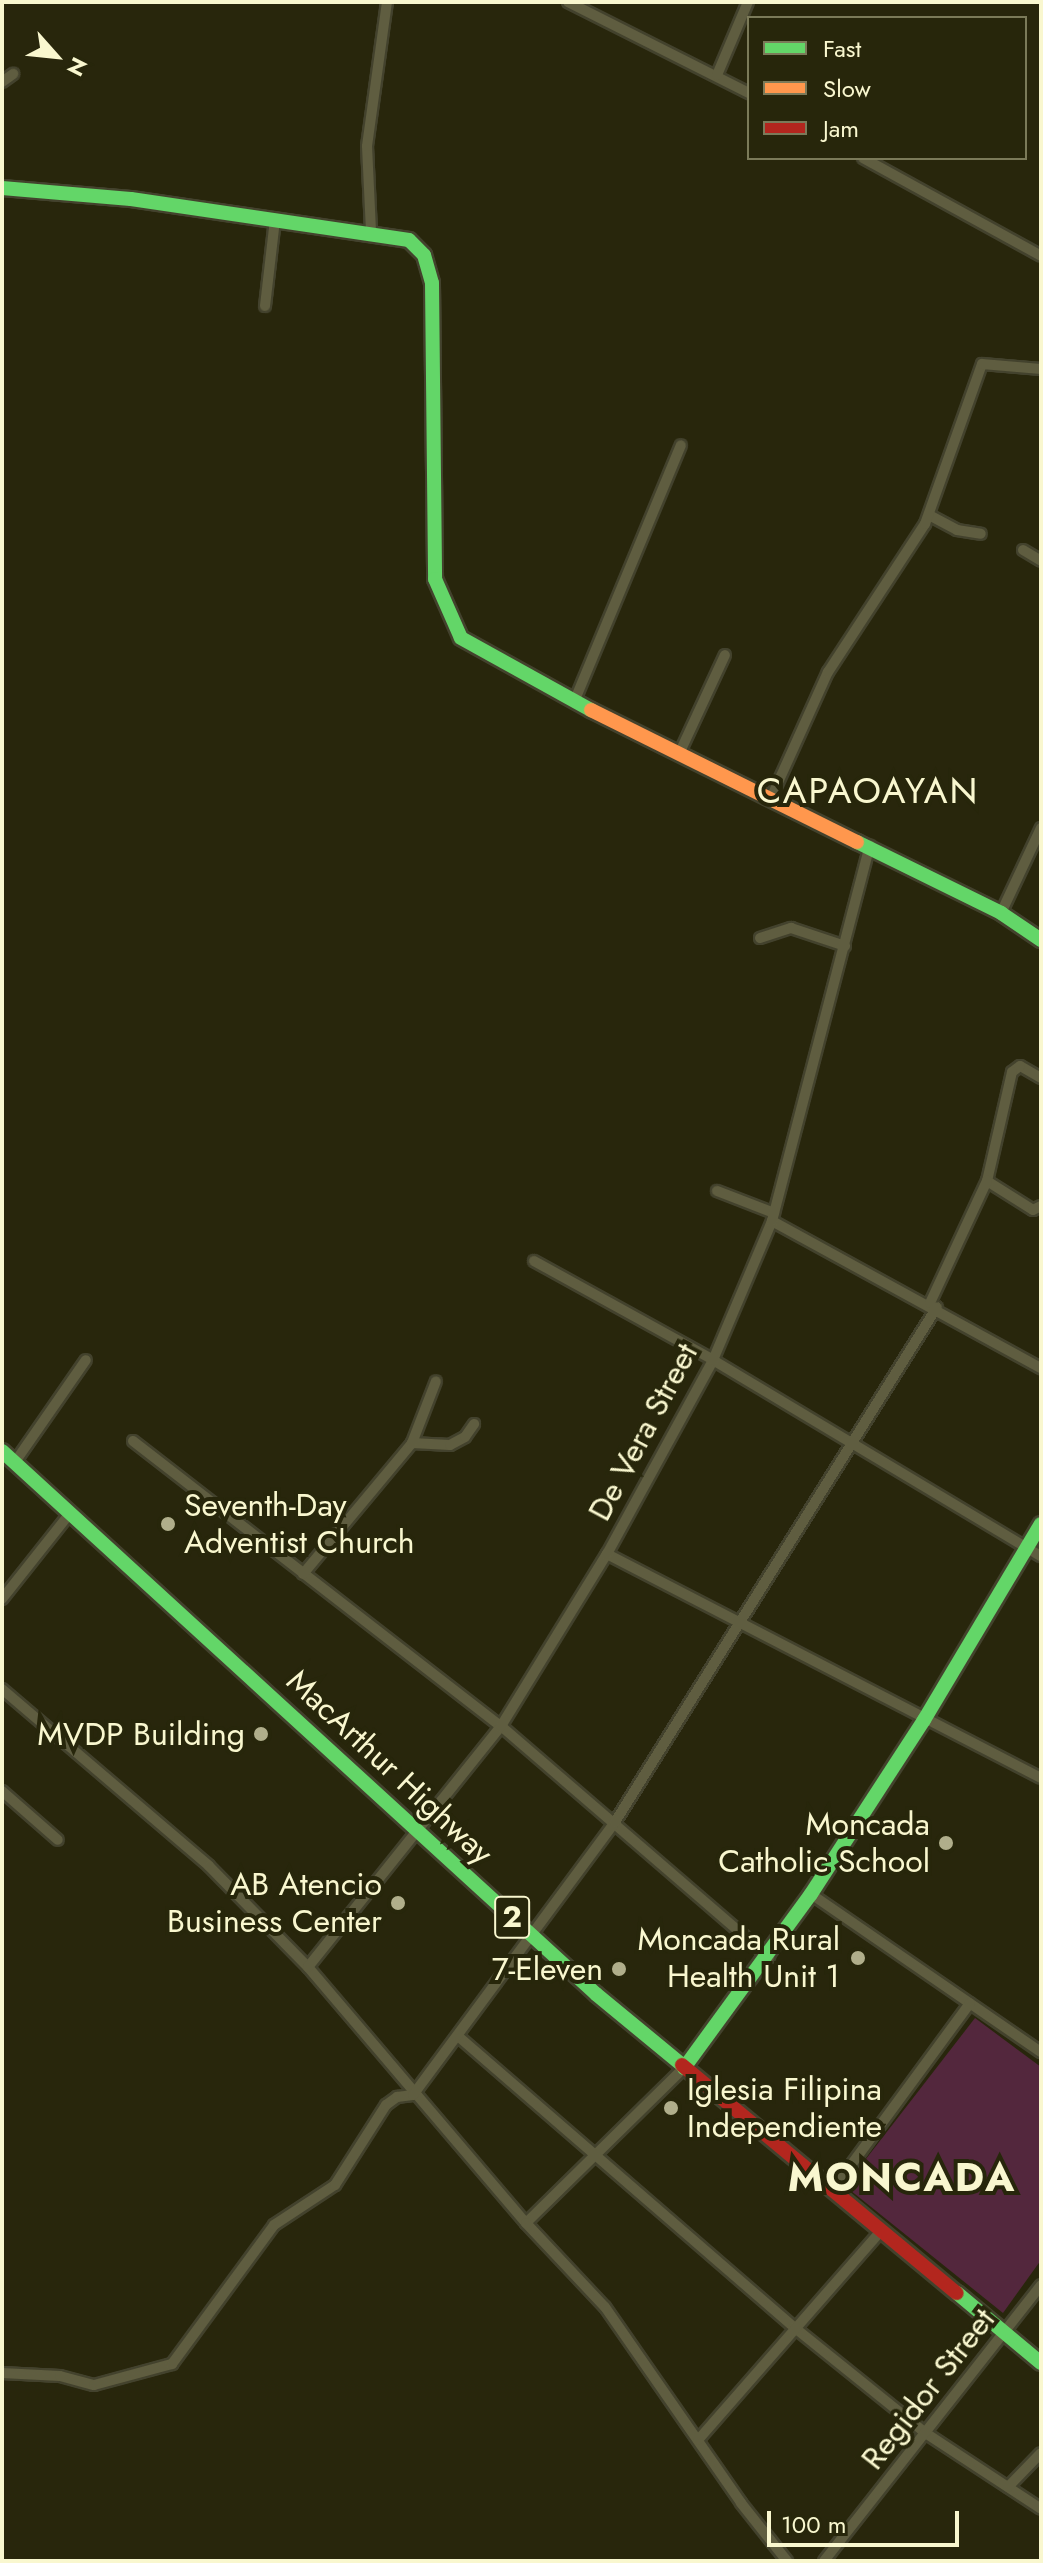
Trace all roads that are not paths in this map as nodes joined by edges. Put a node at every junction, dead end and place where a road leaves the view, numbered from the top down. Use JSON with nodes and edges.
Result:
{"nodes":[{"id":1,"x":387,"y":2,"type":"edge"},
{"id":2,"x":568,"y":2,"type":"edge"},
{"id":3,"x":748,"y":2,"type":"edge"},
{"id":4,"x":13,"y":74,"type":"dead end"},
{"id":5,"x":717,"y":75,"type":"junction"},
{"id":6,"x":2,"y":82,"type":"edge"},
{"id":7,"x":747,"y":92,"type":"edge"},
{"id":8,"x":868,"y":160,"type":"edge"},
{"id":9,"x":2,"y":188,"type":"edge"},
{"id":10,"x":275,"y":219,"type":"junction"},
{"id":11,"x":371,"y":231,"type":"junction"},
{"id":12,"x":1041,"y":256,"type":"edge"},
{"id":13,"x":265,"y":306,"type":"dead end"},
{"id":14,"x":1041,"y":369,"type":"edge"},
{"id":15,"x":681,"y":445,"type":"dead end"},
{"id":16,"x":929,"y":515,"type":"junction"},
{"id":17,"x":981,"y":534,"type":"dead end"},
{"id":18,"x":1023,"y":550,"type":"dead end"},
{"id":19,"x":1041,"y":561,"type":"edge"},
{"id":20,"x":725,"y":655,"type":"dead end"},
{"id":21,"x":574,"y":702,"type":"junction"},
{"id":22,"x":679,"y":754,"type":"junction"},
{"id":23,"x":771,"y":798,"type":"junction"},
{"id":24,"x":1041,"y":828,"type":"edge"},
{"id":25,"x":870,"y":846,"type":"junction"},
{"id":26,"x":1001,"y":913,"type":"junction"},
{"id":27,"x":760,"y":938,"type":"dead end"},
{"id":28,"x":1041,"y":940,"type":"edge"},
{"id":29,"x":845,"y":946,"type":"junction"},
{"id":30,"x":1041,"y":1078,"type":"edge"},
{"id":31,"x":987,"y":1181,"type":"junction"},
{"id":32,"x":717,"y":1191,"type":"dead end"},
{"id":33,"x":1041,"y":1206,"type":"edge"},
{"id":34,"x":773,"y":1217,"type":"junction"},
{"id":35,"x":534,"y":1261,"type":"dead end"},
{"id":36,"x":933,"y":1305,"type":"junction"},
{"id":37,"x":86,"y":1360,"type":"dead end"},
{"id":38,"x":713,"y":1360,"type":"junction"},
{"id":39,"x":1041,"y":1368,"type":"edge"},
{"id":40,"x":436,"y":1381,"type":"dead end"},
{"id":41,"x":474,"y":1424,"type":"dead end"},
{"id":42,"x":133,"y":1441,"type":"dead end"},
{"id":43,"x":412,"y":1443,"type":"junction"},
{"id":44,"x":851,"y":1445,"type":"junction"},
{"id":45,"x":2,"y":1451,"type":"edge"},
{"id":46,"x":15,"y":1462,"type":"junction"},
{"id":47,"x":71,"y":1512,"type":"junction"},
{"id":48,"x":1041,"y":1524,"type":"edge"},
{"id":49,"x":1027,"y":1548,"type":"junction"},
{"id":50,"x":607,"y":1554,"type":"junction"},
{"id":51,"x":1041,"y":1556,"type":"edge"},
{"id":52,"x":303,"y":1574,"type":"junction"},
{"id":53,"x":2,"y":1599,"type":"edge"},
{"id":54,"x":743,"y":1625,"type":"junction"},
{"id":55,"x":2,"y":1689,"type":"edge"},
{"id":56,"x":924,"y":1720,"type":"junction"},
{"id":57,"x":501,"y":1726,"type":"junction"},
{"id":58,"x":1041,"y":1778,"type":"edge"},
{"id":59,"x":2,"y":1791,"type":"edge"},
{"id":60,"x":615,"y":1822,"type":"junction"},
{"id":61,"x":419,"y":1832,"type":"junction"},
{"id":62,"x":58,"y":1840,"type":"dead end"},
{"id":63,"x":811,"y":1894,"type":"junction"},
{"id":64,"x":533,"y":1936,"type":"junction"},
{"id":65,"x":769,"y":1957,"type":"junction"},
{"id":66,"x":308,"y":1967,"type":"junction"},
{"id":67,"x":970,"y":2003,"type":"junction"},
{"id":68,"x":459,"y":2037,"type":"junction"},
{"id":69,"x":1041,"y":2052,"type":"edge"},
{"id":70,"x":684,"y":2068,"type":"junction"},
{"id":71,"x":413,"y":2095,"type":"junction"},
{"id":72,"x":594,"y":2159,"type":"junction"},
{"id":73,"x":832,"y":2191,"type":"junction"},
{"id":74,"x":526,"y":2223,"type":"junction"},
{"id":75,"x":881,"y":2231,"type":"junction"},
{"id":76,"x":1041,"y":2285,"type":"edge"},
{"id":77,"x":795,"y":2328,"type":"junction"},
{"id":78,"x":1005,"y":2334,"type":"junction"},
{"id":79,"x":1041,"y":2363,"type":"edge"},
{"id":80,"x":2,"y":2373,"type":"edge"},
{"id":81,"x":927,"y":2434,"type":"junction"},
{"id":82,"x":698,"y":2440,"type":"junction"},
{"id":83,"x":1041,"y":2453,"type":"edge"},
{"id":84,"x":1008,"y":2487,"type":"junction"},
{"id":85,"x":1041,"y":2509,"type":"edge"},
{"id":86,"x":787,"y":2561,"type":"edge"},
{"id":87,"x":824,"y":2561,"type":"edge"}],
"edges":[{"from":1,"to":11,"type":"street"},
{"from":2,"to":5,"type":"street"},
{"from":3,"to":5,"type":"street"},
{"from":4,"to":6,"type":"street"},
{"from":5,"to":7,"type":"street"},
{"from":8,"to":12,"type":"street"},
{"from":9,"to":10,"type":"main road"},
{"from":10,"to":11,"type":"main road"},
{"from":10,"to":13,"type":"street"},
{"from":11,"to":21,"type":"main road"},
{"from":14,"to":16,"type":"street"},
{"from":15,"to":21,"type":"street"},
{"from":16,"to":17,"type":"street"},
{"from":16,"to":23,"type":"street"},
{"from":18,"to":19,"type":"street"},
{"from":20,"to":22,"type":"street"},
{"from":21,"to":22,"type":"main road"},
{"from":22,"to":23,"type":"main road"},
{"from":23,"to":25,"type":"main road"},
{"from":24,"to":26,"type":"street"},
{"from":25,"to":26,"type":"main road"},
{"from":25,"to":29,"type":"street","name":"De Vera Street"},
{"from":26,"to":28,"type":"main road"},
{"from":27,"to":29,"type":"street"},
{"from":29,"to":34,"type":"street","name":"De Vera Street"},
{"from":30,"to":31,"type":"street"},
{"from":31,"to":33,"type":"street"},
{"from":31,"to":36,"type":"street"},
{"from":32,"to":34,"type":"street"},
{"from":34,"to":36,"type":"street"},
{"from":34,"to":38,"type":"street","name":"De Vera Street"},
{"from":35,"to":38,"type":"street"},
{"from":36,"to":39,"type":"street"},
{"from":36,"to":44,"type":"street"},
{"from":37,"to":46,"type":"street"},
{"from":38,"to":44,"type":"street"},
{"from":38,"to":50,"type":"street","name":"De Vera Street"},
{"from":40,"to":43,"type":"street"},
{"from":41,"to":43,"type":"street"},
{"from":42,"to":52,"type":"street"},
{"from":43,"to":52,"type":"street"},
{"from":44,"to":49,"type":"street"},
{"from":44,"to":54,"type":"street"},
{"from":45,"to":46,"type":"main road","name":"MacArthur Highway","number":"2"},
{"from":46,"to":47,"type":"main road","name":"MacArthur Highway","number":"2"},
{"from":47,"to":53,"type":"street"},
{"from":47,"to":61,"type":"main road","name":"MacArthur Highway","number":"2"},
{"from":48,"to":49,"type":"main road"},
{"from":49,"to":51,"type":"street"},
{"from":49,"to":56,"type":"main road"},
{"from":50,"to":54,"type":"street"},
{"from":50,"to":57,"type":"street","name":"De Vera Street"},
{"from":52,"to":57,"type":"street"},
{"from":54,"to":56,"type":"street"},
{"from":54,"to":60,"type":"street"},
{"from":55,"to":66,"type":"street"},
{"from":56,"to":58,"type":"street"},
{"from":56,"to":63,"type":"main road"},
{"from":57,"to":60,"type":"street"},
{"from":57,"to":61,"type":"street","name":"De Vera Street"},
{"from":59,"to":62,"type":"street"},
{"from":60,"to":64,"type":"street"},
{"from":60,"to":65,"type":"street"},
{"from":61,"to":64,"type":"main road","name":"MacArthur Highway","number":"2"},
{"from":61,"to":66,"type":"street","name":"De Vera Street"},
{"from":63,"to":65,"type":"main road"},
{"from":63,"to":67,"type":"street"},
{"from":64,"to":68,"type":"street"},
{"from":64,"to":70,"type":"main road","name":"MacArthur Highway","number":"2"},
{"from":65,"to":70,"type":"main road"},
{"from":66,"to":71,"type":"street"},
{"from":67,"to":69,"type":"street"},
{"from":67,"to":73,"type":"street"},
{"from":68,"to":71,"type":"street"},
{"from":68,"to":72,"type":"street"},
{"from":70,"to":72,"type":"street"},
{"from":70,"to":73,"type":"main road","name":"MacArthur Highway","number":"2"},
{"from":71,"to":74,"type":"street"},
{"from":71,"to":80,"type":"street"},
{"from":72,"to":74,"type":"street"},
{"from":72,"to":77,"type":"street"},
{"from":73,"to":75,"type":"main road","name":"MacArthur Highway","number":"2"},
{"from":74,"to":82,"type":"street"},
{"from":75,"to":77,"type":"street"},
{"from":75,"to":78,"type":"main road","name":"MacArthur Highway","number":"2"},
{"from":76,"to":78,"type":"street","name":"Regidor Street"},
{"from":77,"to":81,"type":"street"},
{"from":77,"to":82,"type":"street"},
{"from":78,"to":79,"type":"main road","name":"MacArthur Highway","number":"2"},
{"from":78,"to":81,"type":"street","name":"Regidor Street"},
{"from":81,"to":84,"type":"street"},
{"from":81,"to":87,"type":"street","name":"Regidor Street"},
{"from":82,"to":86,"type":"street"},
{"from":83,"to":84,"type":"street"},
{"from":84,"to":85,"type":"street"}]}
